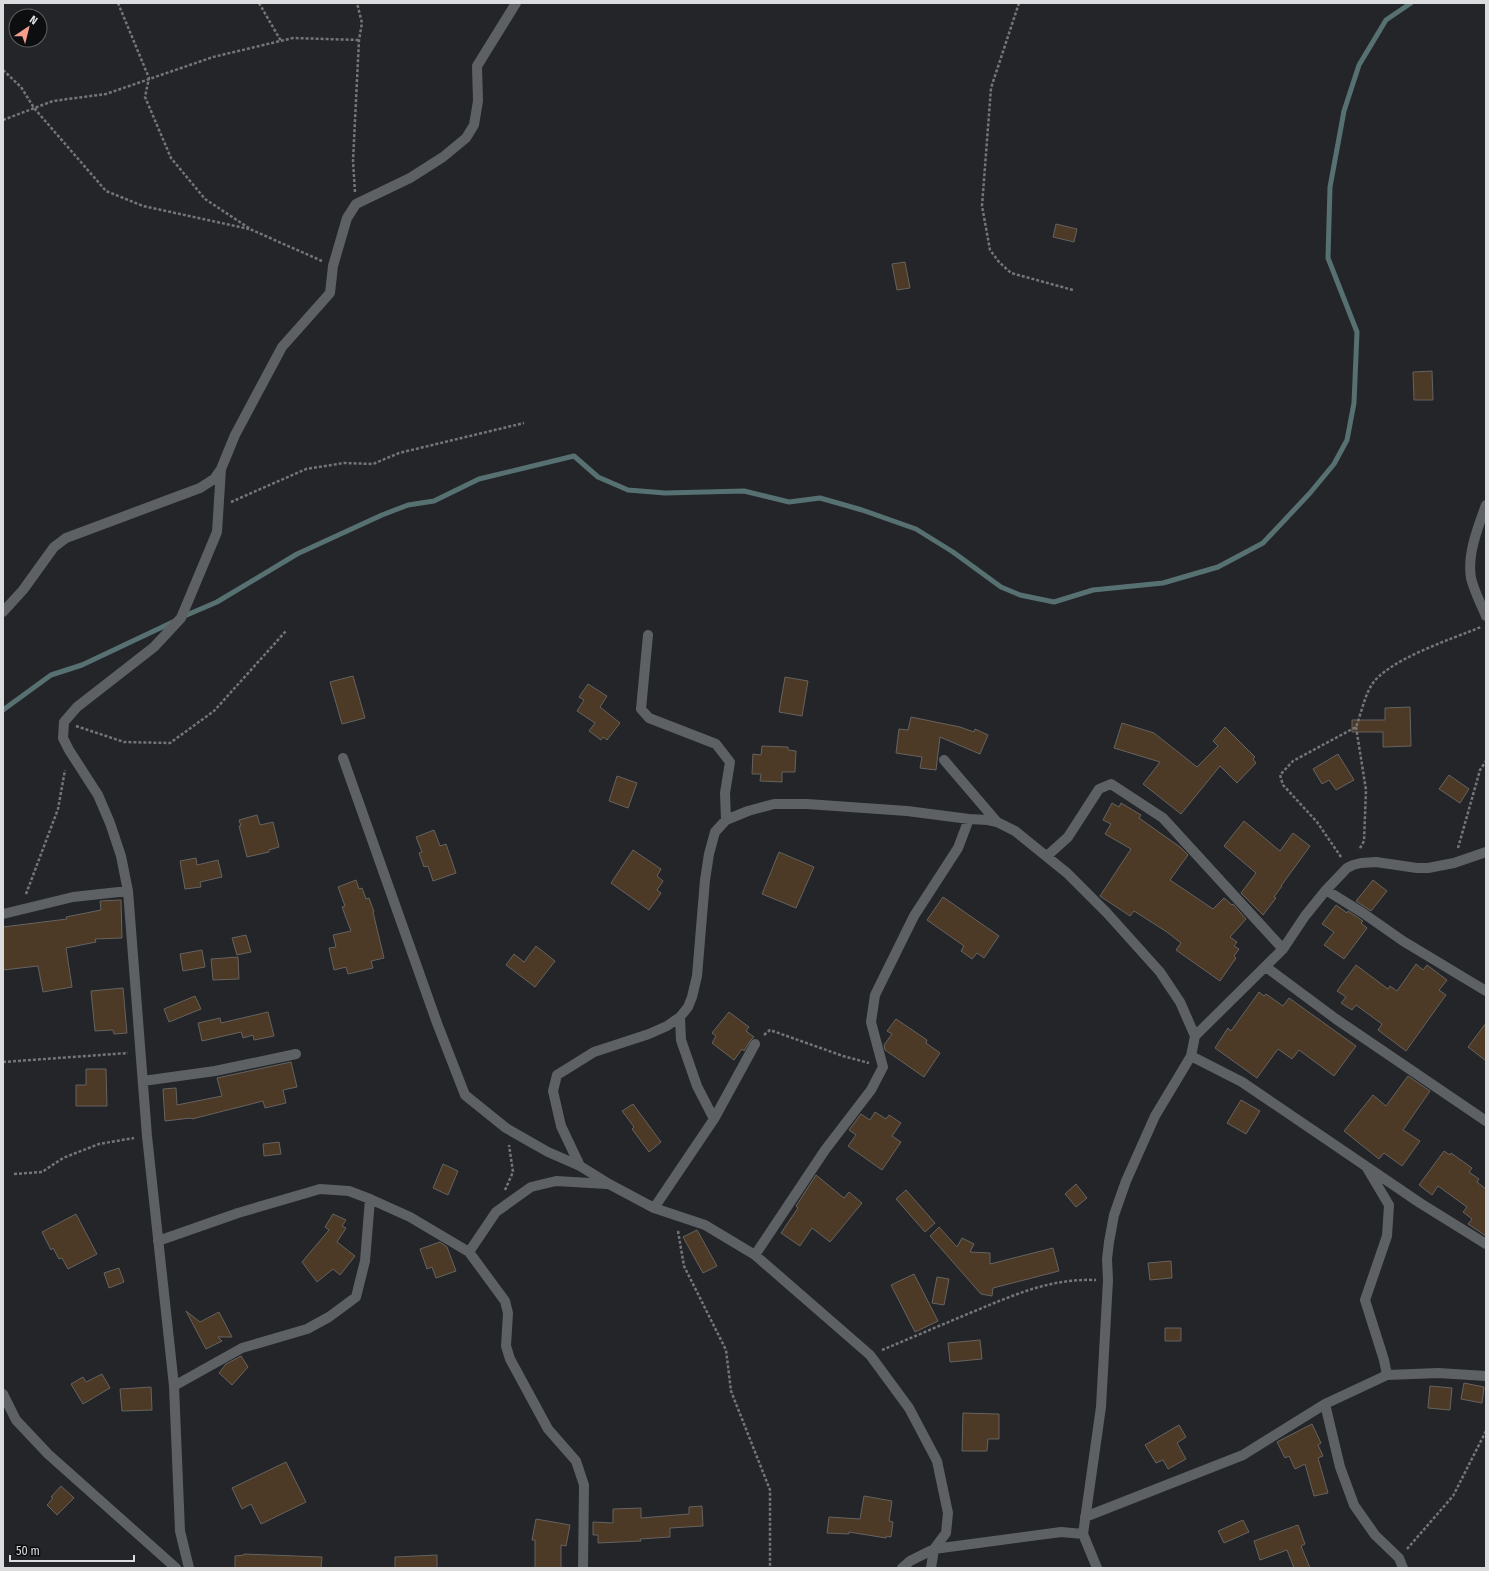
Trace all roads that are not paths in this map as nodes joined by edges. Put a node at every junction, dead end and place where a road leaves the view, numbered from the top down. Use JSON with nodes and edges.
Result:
{"nodes":[{"id":1,"x":516,"y":3,"type":"edge"},
{"id":2,"x":221,"y":469,"type":"junction"},
{"id":3,"x":1486,"y":505,"type":"edge"},
{"id":4,"x":3,"y":612,"type":"edge"},
{"id":5,"x":1486,"y":616,"type":"edge"},
{"id":6,"x":648,"y":635,"type":"dead end"},
{"id":7,"x":344,"y":758,"type":"dead end"},
{"id":8,"x":944,"y":760,"type":"dead end"},
{"id":9,"x":969,"y":819,"type":"junction"},
{"id":10,"x":726,"y":820,"type":"junction"},
{"id":11,"x":997,"y":822,"type":"junction"},
{"id":12,"x":1486,"y":852,"type":"edge"},
{"id":13,"x":1047,"y":856,"type":"junction"},
{"id":14,"x":1326,"y":890,"type":"junction"},
{"id":15,"x":128,"y":891,"type":"junction"},
{"id":16,"x":3,"y":914,"type":"edge"},
{"id":17,"x":1283,"y":949,"type":"junction"},
{"id":18,"x":1266,"y":967,"type":"junction"},
{"id":19,"x":1486,"y":991,"type":"edge"},
{"id":20,"x":680,"y":1017,"type":"junction"},
{"id":21,"x":1195,"y":1036,"type":"junction"},
{"id":22,"x":755,"y":1044,"type":"road end"},
{"id":23,"x":296,"y":1054,"type":"dead end"},
{"id":24,"x":1191,"y":1056,"type":"junction"},
{"id":25,"x":143,"y":1080,"type":"junction"},
{"id":26,"x":714,"y":1119,"type":"junction"},
{"id":27,"x":1486,"y":1121,"type":"edge"},
{"id":28,"x":580,"y":1166,"type":"junction"},
{"id":29,"x":1366,"y":1166,"type":"junction"},
{"id":30,"x":609,"y":1184,"type":"junction"},
{"id":31,"x":370,"y":1199,"type":"junction"},
{"id":32,"x":654,"y":1208,"type":"junction"},
{"id":33,"x":158,"y":1241,"type":"junction"},
{"id":34,"x":1486,"y":1244,"type":"edge"},
{"id":35,"x":468,"y":1252,"type":"junction"},
{"id":36,"x":755,"y":1255,"type":"junction"},
{"id":37,"x":1387,"y":1375,"type":"junction"},
{"id":38,"x":1486,"y":1376,"type":"edge"},
{"id":39,"x":174,"y":1386,"type":"junction"},
{"id":40,"x":3,"y":1394,"type":"edge"},
{"id":41,"x":1325,"y":1404,"type":"junction"},
{"id":42,"x":1085,"y":1517,"type":"junction"},
{"id":43,"x":1083,"y":1534,"type":"junction"},
{"id":44,"x":934,"y":1549,"type":"junction"},
{"id":45,"x":1401,"y":1563,"type":"edge"},
{"id":46,"x":176,"y":1568,"type":"edge"},
{"id":47,"x":189,"y":1568,"type":"edge"},
{"id":48,"x":583,"y":1568,"type":"edge"},
{"id":49,"x":902,"y":1568,"type":"edge"},
{"id":50,"x":931,"y":1568,"type":"edge"},
{"id":51,"x":1096,"y":1568,"type":"edge"}],
"edges":[{"from":1,"to":2,"type":"street"},
{"from":2,"to":4,"type":"street"},
{"from":2,"to":15,"type":"street"},
{"from":3,"to":5,"type":"street"},
{"from":6,"to":10,"type":"street"},
{"from":7,"to":28,"type":"street"},
{"from":8,"to":11,"type":"street"},
{"from":9,"to":10,"type":"street"},
{"from":9,"to":11,"type":"street"},
{"from":9,"to":36,"type":"street"},
{"from":10,"to":20,"type":"street"},
{"from":11,"to":13,"type":"street"},
{"from":12,"to":14,"type":"street"},
{"from":13,"to":17,"type":"street"},
{"from":13,"to":21,"type":"street"},
{"from":14,"to":17,"type":"street"},
{"from":14,"to":19,"type":"street"},
{"from":15,"to":16,"type":"street"},
{"from":15,"to":25,"type":"street"},
{"from":17,"to":18,"type":"street"},
{"from":18,"to":21,"type":"street"},
{"from":18,"to":27,"type":"street"},
{"from":20,"to":26,"type":"street"},
{"from":20,"to":28,"type":"street"},
{"from":21,"to":24,"type":"street"},
{"from":22,"to":26,"type":"street"},
{"from":23,"to":25,"type":"street"},
{"from":24,"to":29,"type":"street"},
{"from":24,"to":42,"type":"street"},
{"from":25,"to":33,"type":"street"},
{"from":26,"to":32,"type":"street"},
{"from":28,"to":30,"type":"street"},
{"from":29,"to":34,"type":"street"},
{"from":29,"to":37,"type":"street"},
{"from":30,"to":32,"type":"street"},
{"from":30,"to":35,"type":"street"},
{"from":31,"to":33,"type":"street"},
{"from":31,"to":35,"type":"street"},
{"from":31,"to":39,"type":"street"},
{"from":32,"to":36,"type":"street"},
{"from":33,"to":39,"type":"street"},
{"from":35,"to":48,"type":"street"},
{"from":36,"to":44,"type":"street"},
{"from":37,"to":38,"type":"street"},
{"from":37,"to":41,"type":"street"},
{"from":39,"to":47,"type":"street"},
{"from":40,"to":46,"type":"street"},
{"from":41,"to":42,"type":"street"},
{"from":41,"to":45,"type":"street"},
{"from":42,"to":43,"type":"street"},
{"from":43,"to":44,"type":"street"},
{"from":43,"to":51,"type":"street"},
{"from":44,"to":49,"type":"street"},
{"from":44,"to":50,"type":"street"}]}
